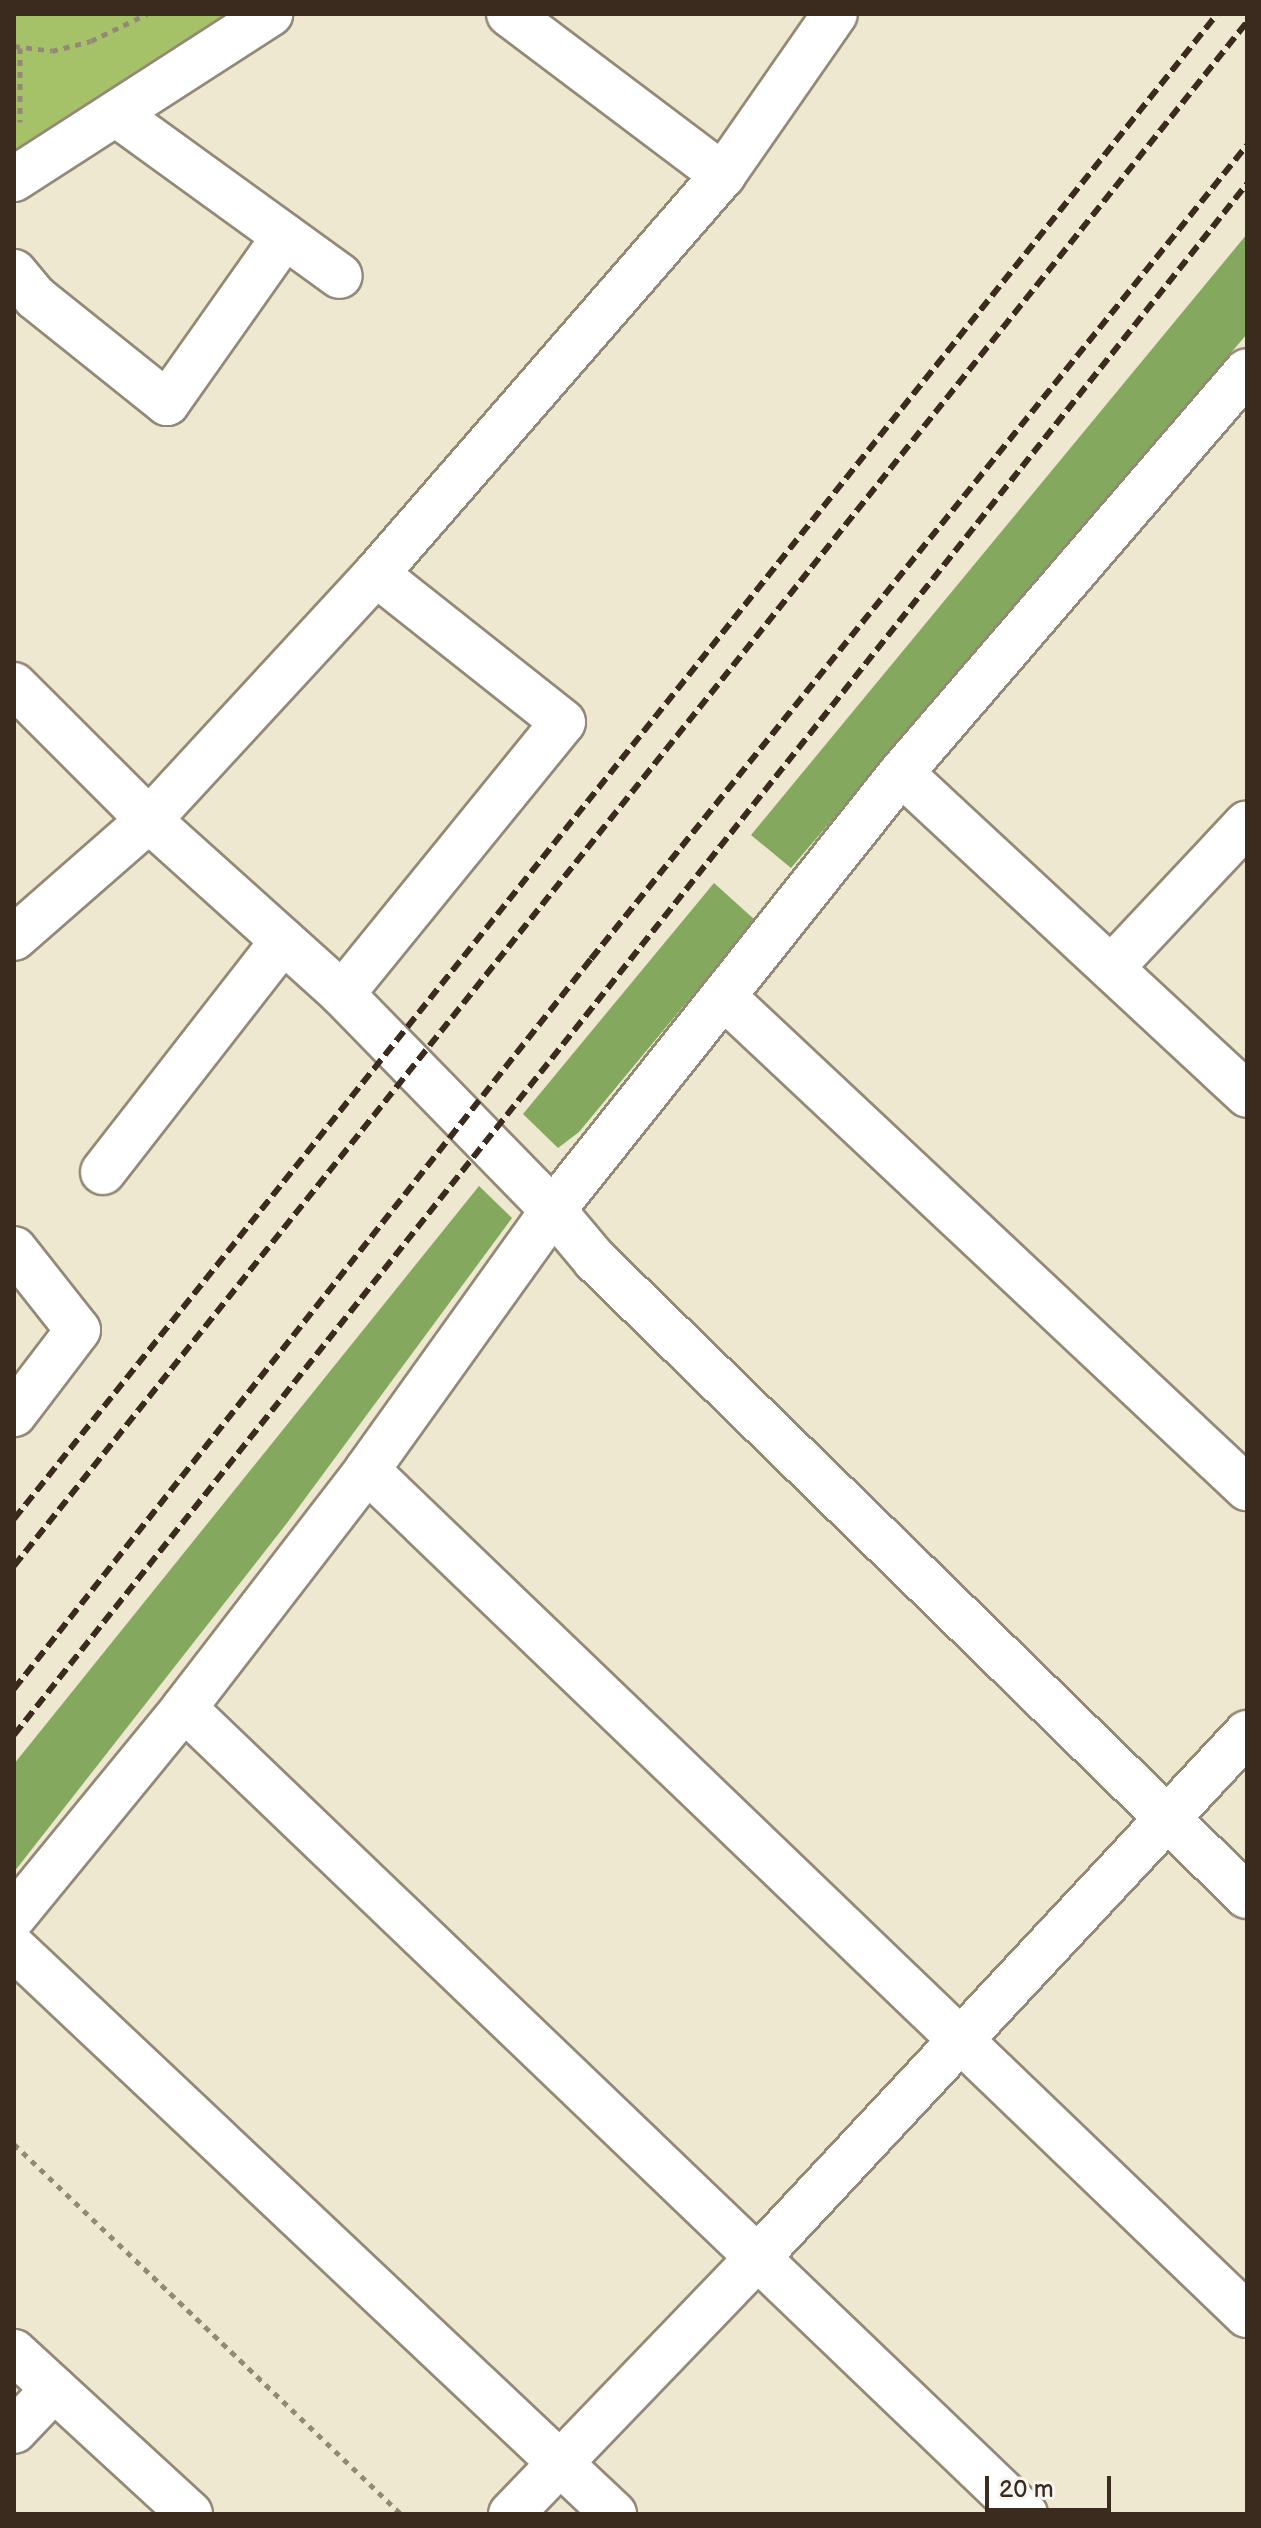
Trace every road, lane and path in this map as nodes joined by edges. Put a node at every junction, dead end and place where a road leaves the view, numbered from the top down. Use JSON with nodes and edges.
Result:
{"nodes":[{"id":1,"x":147,"y":14,"type":"edge"},
{"id":2,"x":270,"y":14,"type":"edge"},
{"id":3,"x":509,"y":14,"type":"edge"},
{"id":4,"x":835,"y":14,"type":"edge"},
{"id":5,"x":17,"y":47,"type":"edge"},
{"id":6,"x":116,"y":114,"type":"junction"},
{"id":7,"x":21,"y":175,"type":"edge"},
{"id":8,"x":723,"y":175,"type":"junction"},
{"id":9,"x":285,"y":236,"type":"junction"},
{"id":10,"x":14,"y":272,"type":"edge"},
{"id":11,"x":340,"y":276,"type":"dead end"},
{"id":12,"x":1247,"y":371,"type":"edge"},
{"id":13,"x":376,"y":574,"type":"junction"},
{"id":14,"x":14,"y":685,"type":"edge"},
{"id":15,"x":901,"y":773,"type":"junction"},
{"id":16,"x":149,"y":820,"type":"junction"},
{"id":17,"x":1247,"y":823,"type":"edge"},
{"id":18,"x":14,"y":938,"type":"edge"},
{"id":19,"x":283,"y":941,"type":"junction"},
{"id":20,"x":1112,"y":967,"type":"junction"},
{"id":21,"x":342,"y":994,"type":"junction"},
{"id":22,"x":726,"y":999,"type":"junction"},
{"id":23,"x":1247,"y":1095,"type":"edge"},
{"id":24,"x":103,"y":1172,"type":"dead end"},
{"id":25,"x":553,"y":1210,"type":"junction"},
{"id":26,"x":14,"y":1249,"type":"edge"},
{"id":27,"x":14,"y":1414,"type":"edge"},
{"id":28,"x":367,"y":1470,"type":"junction"},
{"id":29,"x":1247,"y":1488,"type":"edge"},
{"id":30,"x":184,"y":1708,"type":"junction"},
{"id":31,"x":1247,"y":1733,"type":"edge"},
{"id":32,"x":1167,"y":1815,"type":"junction"},
{"id":33,"x":1247,"y":1896,"type":"edge"},
{"id":34,"x":14,"y":1916,"type":"edge"},
{"id":35,"x":14,"y":1948,"type":"edge"},
{"id":36,"x":961,"y":2041,"type":"junction"},
{"id":37,"x":14,"y":2144,"type":"edge"},
{"id":38,"x":760,"y":2255,"type":"junction"},
{"id":39,"x":1247,"y":2315,"type":"edge"},
{"id":40,"x":14,"y":2352,"type":"edge"},
{"id":41,"x":54,"y":2389,"type":"junction"},
{"id":42,"x":14,"y":2431,"type":"edge"},
{"id":43,"x":559,"y":2462,"type":"junction"},
{"id":44,"x":190,"y":2514,"type":"edge"},
{"id":45,"x":401,"y":2514,"type":"edge"},
{"id":46,"x":511,"y":2514,"type":"edge"},
{"id":47,"x":614,"y":2514,"type":"edge"},
{"id":48,"x":1025,"y":2514,"type":"edge"}],
"edges":[{"from":1,"to":5,"type":"path"},
{"from":2,"to":6,"type":"street"},
{"from":3,"to":8,"type":"street"},
{"from":4,"to":8,"type":"street"},
{"from":5,"to":7,"type":"path"},
{"from":6,"to":7,"type":"street"},
{"from":6,"to":9,"type":"street"},
{"from":8,"to":13,"type":"street"},
{"from":9,"to":10,"type":"street"},
{"from":9,"to":11,"type":"street"},
{"from":12,"to":15,"type":"street"},
{"from":13,"to":16,"type":"street"},
{"from":13,"to":21,"type":"street"},
{"from":14,"to":16,"type":"street"},
{"from":15,"to":20,"type":"street"},
{"from":15,"to":22,"type":"street"},
{"from":16,"to":18,"type":"street"},
{"from":16,"to":19,"type":"street"},
{"from":17,"to":20,"type":"street"},
{"from":19,"to":21,"type":"street"},
{"from":19,"to":24,"type":"street"},
{"from":20,"to":23,"type":"street"},
{"from":21,"to":25,"type":"street"},
{"from":22,"to":25,"type":"street"},
{"from":22,"to":29,"type":"street"},
{"from":25,"to":28,"type":"street"},
{"from":25,"to":32,"type":"street"},
{"from":26,"to":27,"type":"street"},
{"from":28,"to":30,"type":"street"},
{"from":28,"to":36,"type":"street"},
{"from":30,"to":34,"type":"street"},
{"from":30,"to":38,"type":"street"},
{"from":31,"to":32,"type":"street"},
{"from":32,"to":33,"type":"street"},
{"from":32,"to":36,"type":"street"},
{"from":35,"to":43,"type":"street"},
{"from":36,"to":38,"type":"street"},
{"from":36,"to":39,"type":"street"},
{"from":37,"to":45,"type":"path"},
{"from":38,"to":43,"type":"street"},
{"from":38,"to":48,"type":"street"},
{"from":40,"to":41,"type":"street"},
{"from":41,"to":42,"type":"street"},
{"from":41,"to":44,"type":"street"},
{"from":43,"to":46,"type":"street"},
{"from":43,"to":47,"type":"street"}]}
